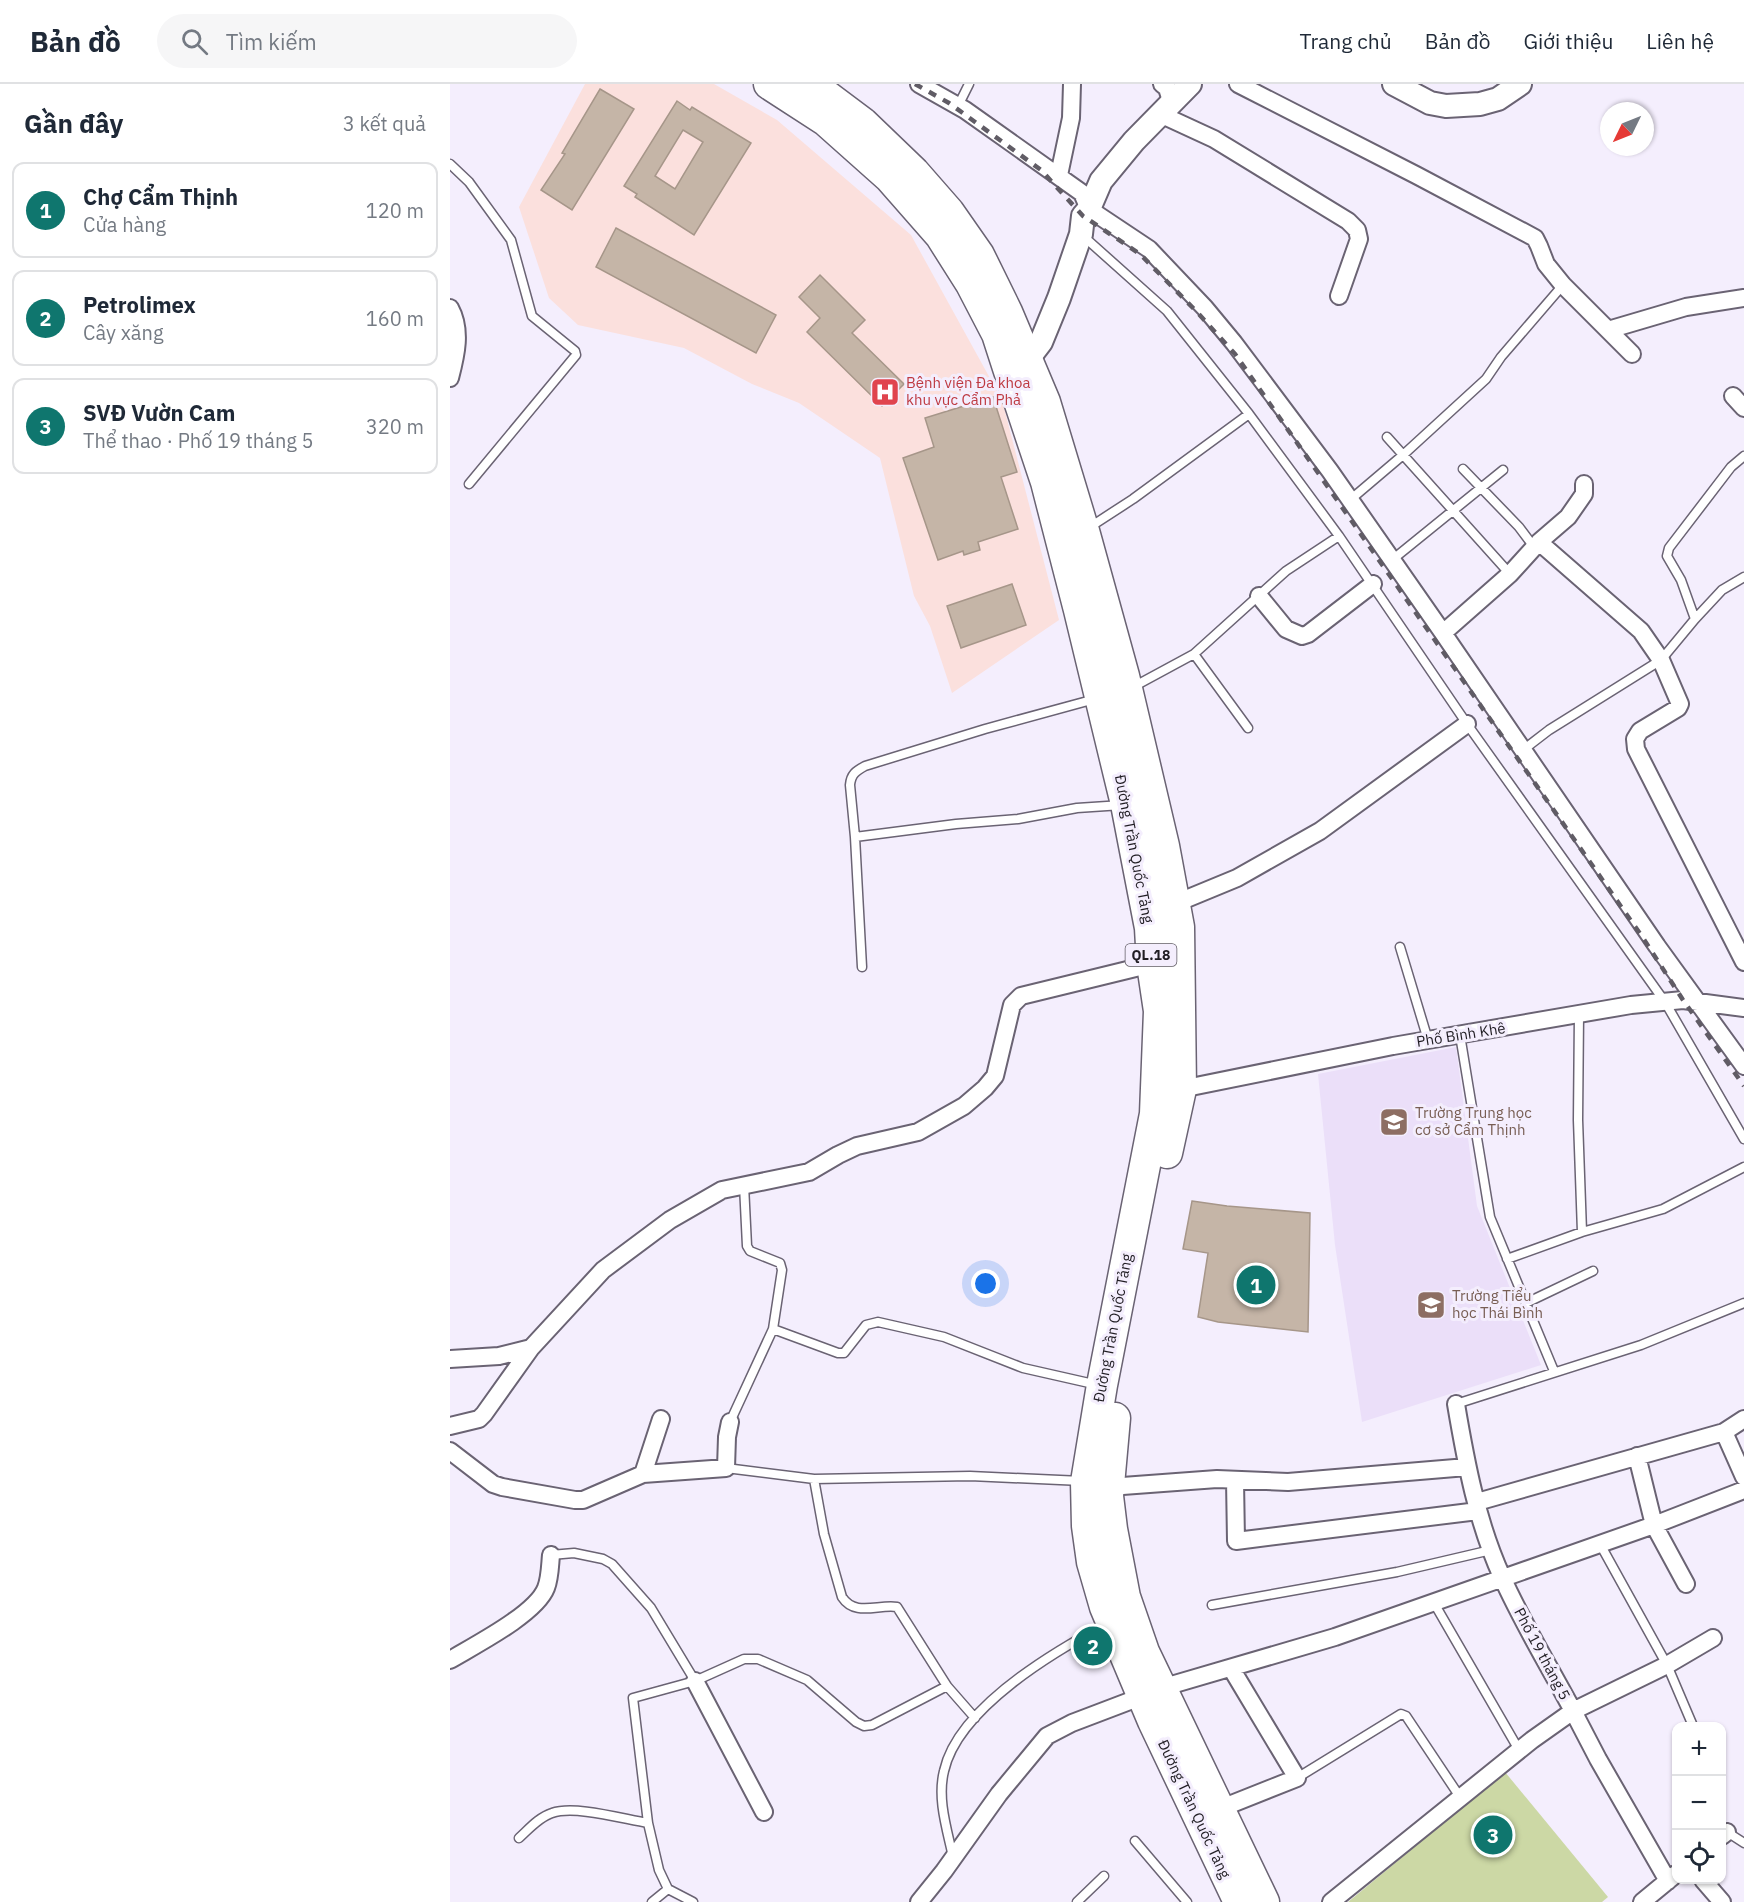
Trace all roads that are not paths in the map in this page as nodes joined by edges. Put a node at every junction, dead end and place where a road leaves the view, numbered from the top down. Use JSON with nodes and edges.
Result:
{"nodes":[{"id":1,"x":769,"y":84,"type":"edge"},
{"id":2,"x":811,"y":84,"type":"edge"},
{"id":3,"x":919,"y":84,"type":"edge"},
{"id":4,"x":969,"y":84,"type":"edge"},
{"id":5,"x":1072,"y":84,"type":"edge"},
{"id":6,"x":1191,"y":84,"type":"edge"},
{"id":7,"x":1238,"y":84,"type":"edge"},
{"id":8,"x":1394,"y":84,"type":"edge"},
{"id":9,"x":1520,"y":84,"type":"edge"},
{"id":10,"x":1165,"y":101,"type":"edge"},
{"id":11,"x":958,"y":106,"type":"junction"},
{"id":12,"x":450,"y":164,"type":"edge"},
{"id":13,"x":1059,"y":176,"type":"junction"},
{"id":14,"x":918,"y":193,"type":"junction"},
{"id":15,"x":1089,"y":209,"type":"junction"},
{"id":16,"x":1081,"y":234,"type":"junction"},
{"id":17,"x":1563,"y":285,"type":"junction"},
{"id":18,"x":1339,"y":296,"type":"dead end"},
{"id":19,"x":1744,"y":298,"type":"edge"},
{"id":20,"x":450,"y":308,"type":"edge"},
{"id":21,"x":1608,"y":330,"type":"junction"},
{"id":22,"x":1632,"y":354,"type":"dead end"},
{"id":23,"x":1028,"y":358,"type":"junction"},
{"id":24,"x":450,"y":378,"type":"edge"},
{"id":25,"x":1249,"y":414,"type":"junction"},
{"id":26,"x":1387,"y":437,"type":"dead end"},
{"id":27,"x":1403,"y":455,"type":"junction"},
{"id":28,"x":1744,"y":456,"type":"edge"},
{"id":29,"x":1463,"y":469,"type":"dead end"},
{"id":30,"x":1503,"y":470,"type":"dead end"},
{"id":31,"x":469,"y":484,"type":"dead end"},
{"id":32,"x":1584,"y":484,"type":"dead end"},
{"id":33,"x":1482,"y":488,"type":"junction"},
{"id":34,"x":1350,"y":500,"type":"junction"},
{"id":35,"x":1453,"y":511,"type":"junction"},
{"id":36,"x":1084,"y":531,"type":"junction"},
{"id":37,"x":1339,"y":536,"type":"junction"},
{"id":38,"x":1536,"y":544,"type":"junction"},
{"id":39,"x":1392,"y":560,"type":"junction"},
{"id":40,"x":1510,"y":574,"type":"junction"},
{"id":41,"x":1744,"y":578,"type":"edge"},
{"id":42,"x":1373,"y":584,"type":"junction"},
{"id":43,"x":1259,"y":596,"type":"junction"},
{"id":44,"x":1695,"y":618,"type":"junction"},
{"id":45,"x":1443,"y":633,"type":"junction"},
{"id":46,"x":1194,"y":654,"type":"junction"},
{"id":47,"x":1662,"y":660,"type":"junction"},
{"id":48,"x":1114,"y":694,"type":"junction"},
{"id":49,"x":1467,"y":724,"type":"junction"},
{"id":50,"x":1248,"y":728,"type":"dead end"},
{"id":51,"x":1523,"y":750,"type":"junction"},
{"id":52,"x":1126,"y":804,"type":"junction"},
{"id":53,"x":855,"y":837,"type":"junction"},
{"id":54,"x":1174,"y":904,"type":"junction"},
{"id":55,"x":1400,"y":947,"type":"dead end"},
{"id":56,"x":1744,"y":962,"type":"edge"},
{"id":57,"x":1152,"y":964,"type":"junction"},
{"id":58,"x":862,"y":967,"type":"dead end"},
{"id":59,"x":1665,"y":1002,"type":"junction"},
{"id":60,"x":1699,"y":1002,"type":"junction"},
{"id":61,"x":1744,"y":1008,"type":"edge"},
{"id":62,"x":1579,"y":1014,"type":"junction"},
{"id":63,"x":1460,"y":1035,"type":"junction"},
{"id":64,"x":1428,"y":1040,"type":"junction"},
{"id":65,"x":1744,"y":1066,"type":"edge"},
{"id":66,"x":1180,"y":1089,"type":"junction"},
{"id":67,"x":1744,"y":1139,"type":"edge"},
{"id":68,"x":1744,"y":1167,"type":"edge"},
{"id":69,"x":744,"y":1185,"type":"junction"},
{"id":70,"x":1582,"y":1232,"type":"junction"},
{"id":71,"x":1508,"y":1259,"type":"junction"},
{"id":72,"x":1135,"y":1267,"type":"junction"},
{"id":73,"x":1593,"y":1271,"type":"dead end"},
{"id":74,"x":1526,"y":1303,"type":"junction"},
{"id":75,"x":1744,"y":1303,"type":"edge"},
{"id":76,"x":773,"y":1329,"type":"junction"},
{"id":77,"x":531,"y":1348,"type":"junction"},
{"id":78,"x":450,"y":1359,"type":"edge"},
{"id":79,"x":1554,"y":1371,"type":"junction"},
{"id":80,"x":1102,"y":1385,"type":"junction"},
{"id":81,"x":1456,"y":1404,"type":"joint"},
{"id":82,"x":661,"y":1419,"type":"dead end"},
{"id":83,"x":1744,"y":1419,"type":"edge"},
{"id":84,"x":730,"y":1422,"type":"joint"},
{"id":85,"x":450,"y":1426,"type":"edge"},
{"id":86,"x":1724,"y":1432,"type":"junction"},
{"id":87,"x":450,"y":1451,"type":"edge"},
{"id":88,"x":1637,"y":1456,"type":"junction"},
{"id":89,"x":1467,"y":1467,"type":"junction"},
{"id":90,"x":726,"y":1468,"type":"junction"},
{"id":91,"x":643,"y":1474,"type":"junction"},
{"id":92,"x":1744,"y":1477,"type":"edge"},
{"id":93,"x":814,"y":1479,"type":"junction"},
{"id":94,"x":1235,"y":1480,"type":"junction"},
{"id":95,"x":1098,"y":1484,"type":"junction"},
{"id":96,"x":1744,"y":1490,"type":"edge"},
{"id":97,"x":1477,"y":1506,"type":"junction"},
{"id":98,"x":1654,"y":1525,"type":"junction"},
{"id":99,"x":1600,"y":1544,"type":"junction"},
{"id":100,"x":1491,"y":1550,"type":"junction"},
{"id":101,"x":551,"y":1555,"type":"joint"},
{"id":102,"x":1502,"y":1577,"type":"junction"},
{"id":103,"x":1686,"y":1584,"type":"dead end"},
{"id":104,"x":1434,"y":1603,"type":"junction"},
{"id":105,"x":1212,"y":1605,"type":"dead end"},
{"id":106,"x":1112,"y":1621,"type":"junction"},
{"id":107,"x":1713,"y":1638,"type":"dead end"},
{"id":108,"x":450,"y":1660,"type":"edge"},
{"id":109,"x":1667,"y":1665,"type":"junction"},
{"id":110,"x":1231,"y":1668,"type":"junction"},
{"id":111,"x":694,"y":1680,"type":"junction"},
{"id":112,"x":947,"y":1686,"type":"junction"},
{"id":113,"x":1152,"y":1692,"type":"junction"},
{"id":114,"x":1573,"y":1711,"type":"junction"},
{"id":115,"x":975,"y":1718,"type":"junction"},
{"id":116,"x":1691,"y":1722,"type":"edge"},
{"id":117,"x":1520,"y":1750,"type":"junction"},
{"id":118,"x":1297,"y":1778,"type":"junction"},
{"id":119,"x":1460,"y":1797,"type":"junction"},
{"id":120,"x":1219,"y":1809,"type":"junction"},
{"id":121,"x":764,"y":1812,"type":"dead end"},
{"id":122,"x":648,"y":1823,"type":"junction"},
{"id":123,"x":1726,"y":1835,"type":"edge"},
{"id":124,"x":519,"y":1838,"type":"dead end"},
{"id":125,"x":1135,"y":1841,"type":"dead end"},
{"id":126,"x":1744,"y":1843,"type":"edge"},
{"id":127,"x":953,"y":1858,"type":"junction"},
{"id":128,"x":1104,"y":1876,"type":"dead end"},
{"id":129,"x":1672,"y":1877,"type":"edge"},
{"id":130,"x":1706,"y":1884,"type":"edge"},
{"id":131,"x":668,"y":1889,"type":"junction"},
{"id":132,"x":652,"y":1902,"type":"edge"},
{"id":133,"x":693,"y":1902,"type":"edge"},
{"id":134,"x":918,"y":1902,"type":"edge"},
{"id":135,"x":1077,"y":1902,"type":"edge"},
{"id":136,"x":1186,"y":1902,"type":"edge"},
{"id":137,"x":1239,"y":1902,"type":"edge"},
{"id":138,"x":1264,"y":1902,"type":"edge"},
{"id":139,"x":1330,"y":1902,"type":"edge"},
{"id":140,"x":1642,"y":1902,"type":"edge"},
{"id":141,"x":1722,"y":1902,"type":"edge"}],
"edges":[{"from":1,"to":14,"type":"highway","name":"Đường Trần Quốc Tảng","number":"QL.18"},
{"from":2,"to":14,"type":"highway","name":"Đường Trần Quốc Tảng","number":"QL.18"},
{"from":3,"to":11,"type":"street"},
{"from":4,"to":11,"type":"lane"},
{"from":5,"to":13,"type":"street"},
{"from":6,"to":10,"type":"street"},
{"from":7,"to":17,"type":"street"},
{"from":8,"to":9,"type":"street"},
{"from":10,"to":15,"type":"street"},
{"from":10,"to":18,"type":"street"},
{"from":11,"to":13,"type":"street"},
{"from":12,"to":31,"type":"lane"},
{"from":13,"to":15,"type":"street"},
{"from":14,"to":23,"type":"highway","name":"Đường Trần Quốc Tảng","number":"QL.18"},
{"from":14,"to":48,"type":"highway","name":"Đường Trần Quốc Tảng","number":"QL.18"},
{"from":15,"to":16,"type":"street"},
{"from":15,"to":34,"type":"street"},
{"from":16,"to":23,"type":"street"},
{"from":16,"to":25,"type":"lane"},
{"from":17,"to":21,"type":"street"},
{"from":17,"to":27,"type":"lane"},
{"from":19,"to":21,"type":"street"},
{"from":20,"to":24,"type":"street"},
{"from":21,"to":22,"type":"street"},
{"from":23,"to":36,"type":"highway","name":"Đường Trần Quốc Tảng","number":"QL.18"},
{"from":25,"to":36,"type":"lane"},
{"from":25,"to":37,"type":"lane"},
{"from":26,"to":27,"type":"lane"},
{"from":27,"to":34,"type":"lane"},
{"from":27,"to":35,"type":"lane"},
{"from":28,"to":44,"type":"lane"},
{"from":29,"to":33,"type":"lane"},
{"from":30,"to":33,"type":"lane"},
{"from":32,"to":38,"type":"street"},
{"from":33,"to":35,"type":"lane"},
{"from":33,"to":38,"type":"lane"},
{"from":34,"to":39,"type":"street"},
{"from":35,"to":39,"type":"lane"},
{"from":35,"to":40,"type":"lane"},
{"from":36,"to":48,"type":"highway","name":"Đường Trần Quốc Tảng","number":"QL.18"},
{"from":37,"to":42,"type":"lane"},
{"from":37,"to":43,"type":"lane"},
{"from":38,"to":40,"type":"street"},
{"from":38,"to":47,"type":"street"},
{"from":39,"to":45,"type":"street"},
{"from":40,"to":45,"type":"street"},
{"from":41,"to":44,"type":"lane"},
{"from":42,"to":43,"type":"street"},
{"from":42,"to":49,"type":"lane"},
{"from":43,"to":46,"type":"lane"},
{"from":44,"to":47,"type":"lane"},
{"from":45,"to":51,"type":"street"},
{"from":46,"to":48,"type":"lane"},
{"from":46,"to":50,"type":"lane"},
{"from":47,"to":51,"type":"lane"},
{"from":47,"to":56,"type":"street"},
{"from":48,"to":52,"type":"highway","name":"Đường Trần Quốc Tảng","number":"QL.18"},
{"from":48,"to":53,"type":"lane"},
{"from":48,"to":54,"type":"highway","name":"Đường Trần Quốc Tảng","number":"QL.18"},
{"from":49,"to":54,"type":"street"},
{"from":49,"to":59,"type":"lane"},
{"from":51,"to":60,"type":"street"},
{"from":52,"to":53,"type":"lane"},
{"from":52,"to":57,"type":"highway","name":"Đường Trần Quốc Tảng","number":"QL.18"},
{"from":53,"to":58,"type":"lane"},
{"from":54,"to":66,"type":"highway","name":"Đường Trần Quốc Tảng","number":"QL.18"},
{"from":55,"to":64,"type":"lane"},
{"from":57,"to":69,"type":"street"},
{"from":57,"to":72,"type":"highway","name":"Đường Trần Quốc Tảng","number":"QL.18"},
{"from":59,"to":60,"type":"street","name":"Phố Bình Khê"},
{"from":59,"to":62,"type":"street","name":"Phố Bình Khê"},
{"from":59,"to":67,"type":"lane"},
{"from":60,"to":61,"type":"street","name":"Phố Bình Khê"},
{"from":60,"to":65,"type":"street"},
{"from":62,"to":63,"type":"street","name":"Phố Bình Khê"},
{"from":62,"to":70,"type":"lane"},
{"from":63,"to":64,"type":"street","name":"Phố Bình Khê"},
{"from":63,"to":71,"type":"lane"},
{"from":64,"to":66,"type":"street","name":"Phố Bình Khê"},
{"from":66,"to":72,"type":"highway","name":"Đường Trần Quốc Tảng","number":"QL.18"},
{"from":68,"to":70,"type":"lane"},
{"from":69,"to":76,"type":"lane"},
{"from":69,"to":77,"type":"street"},
{"from":70,"to":71,"type":"lane"},
{"from":71,"to":74,"type":"lane"},
{"from":72,"to":80,"type":"highway","name":"Đường Trần Quốc Tảng","number":"QL.18"},
{"from":72,"to":95,"type":"highway","name":"Đường Trần Quốc Tảng","number":"QL.18"},
{"from":73,"to":74,"type":"lane"},
{"from":74,"to":79,"type":"lane"},
{"from":75,"to":79,"type":"lane"},
{"from":76,"to":80,"type":"lane"},
{"from":76,"to":84,"type":"lane"},
{"from":77,"to":78,"type":"street"},
{"from":77,"to":85,"type":"street"},
{"from":79,"to":81,"type":"lane"},
{"from":80,"to":95,"type":"highway","name":"Đường Trần Quốc Tảng","number":"QL.18"},
{"from":81,"to":89,"type":"street","name":"Phố 19 tháng 5"},
{"from":82,"to":91,"type":"street"},
{"from":83,"to":86,"type":"street"},
{"from":84,"to":90,"type":"street"},
{"from":86,"to":88,"type":"street"},
{"from":86,"to":92,"type":"street"},
{"from":87,"to":91,"type":"street"},
{"from":88,"to":97,"type":"street"},
{"from":88,"to":98,"type":"street"},
{"from":89,"to":94,"type":"street"},
{"from":89,"to":97,"type":"street","name":"Phố 19 tháng 5"},
{"from":90,"to":91,"type":"street"},
{"from":90,"to":93,"type":"lane"},
{"from":93,"to":95,"type":"lane"},
{"from":93,"to":112,"type":"lane"},
{"from":94,"to":95,"type":"street"},
{"from":94,"to":97,"type":"street"},
{"from":95,"to":106,"type":"highway","name":"Đường Trần Quốc Tảng","number":"QL.18"},
{"from":95,"to":113,"type":"highway","name":"Đường Trần Quốc Tảng","number":"QL.18"},
{"from":96,"to":98,"type":"street"},
{"from":97,"to":100,"type":"street","name":"Phố 19 tháng 5"},
{"from":98,"to":99,"type":"street"},
{"from":98,"to":103,"type":"street"},
{"from":99,"to":102,"type":"street"},
{"from":99,"to":109,"type":"lane"},
{"from":100,"to":102,"type":"street","name":"Phố 19 tháng 5"},
{"from":100,"to":105,"type":"lane"},
{"from":101,"to":108,"type":"street"},
{"from":101,"to":111,"type":"lane"},
{"from":102,"to":104,"type":"street"},
{"from":102,"to":114,"type":"street","name":"Phố 19 tháng 5"},
{"from":104,"to":110,"type":"street"},
{"from":104,"to":117,"type":"lane"},
{"from":106,"to":113,"type":"highway","name":"Đường Trần Quốc Tảng","number":"QL.18"},
{"from":106,"to":115,"type":"lane"},
{"from":107,"to":109,"type":"street"},
{"from":109,"to":114,"type":"street"},
{"from":109,"to":116,"type":"lane"},
{"from":110,"to":113,"type":"street"},
{"from":110,"to":118,"type":"street"},
{"from":111,"to":112,"type":"lane"},
{"from":111,"to":121,"type":"street"},
{"from":111,"to":122,"type":"lane"},
{"from":112,"to":115,"type":"lane"},
{"from":113,"to":120,"type":"highway","name":"Đường Trần Quốc Tảng","number":"QL.18"},
{"from":113,"to":127,"type":"street"},
{"from":113,"to":137,"type":"highway","name":"Đường Trần Quốc Tảng","number":"QL.18"},
{"from":114,"to":117,"type":"street","name":"Phố 19 tháng 5"},
{"from":114,"to":129,"type":"street"},
{"from":115,"to":127,"type":"lane"},
{"from":117,"to":119,"type":"street","name":"Phố 19 tháng 5"},
{"from":118,"to":119,"type":"lane"},
{"from":118,"to":120,"type":"street"},
{"from":119,"to":139,"type":"street","name":"Phố 19 tháng 5"},
{"from":120,"to":138,"type":"highway","name":"Đường Trần Quốc Tảng","number":"QL.18"},
{"from":122,"to":124,"type":"lane"},
{"from":122,"to":131,"type":"lane"},
{"from":123,"to":126,"type":"lane"},
{"from":125,"to":136,"type":"lane"},
{"from":127,"to":134,"type":"street"},
{"from":128,"to":135,"type":"lane"},
{"from":129,"to":140,"type":"street"},
{"from":130,"to":141,"type":"street"},
{"from":131,"to":132,"type":"lane"},
{"from":131,"to":133,"type":"lane"}]}
